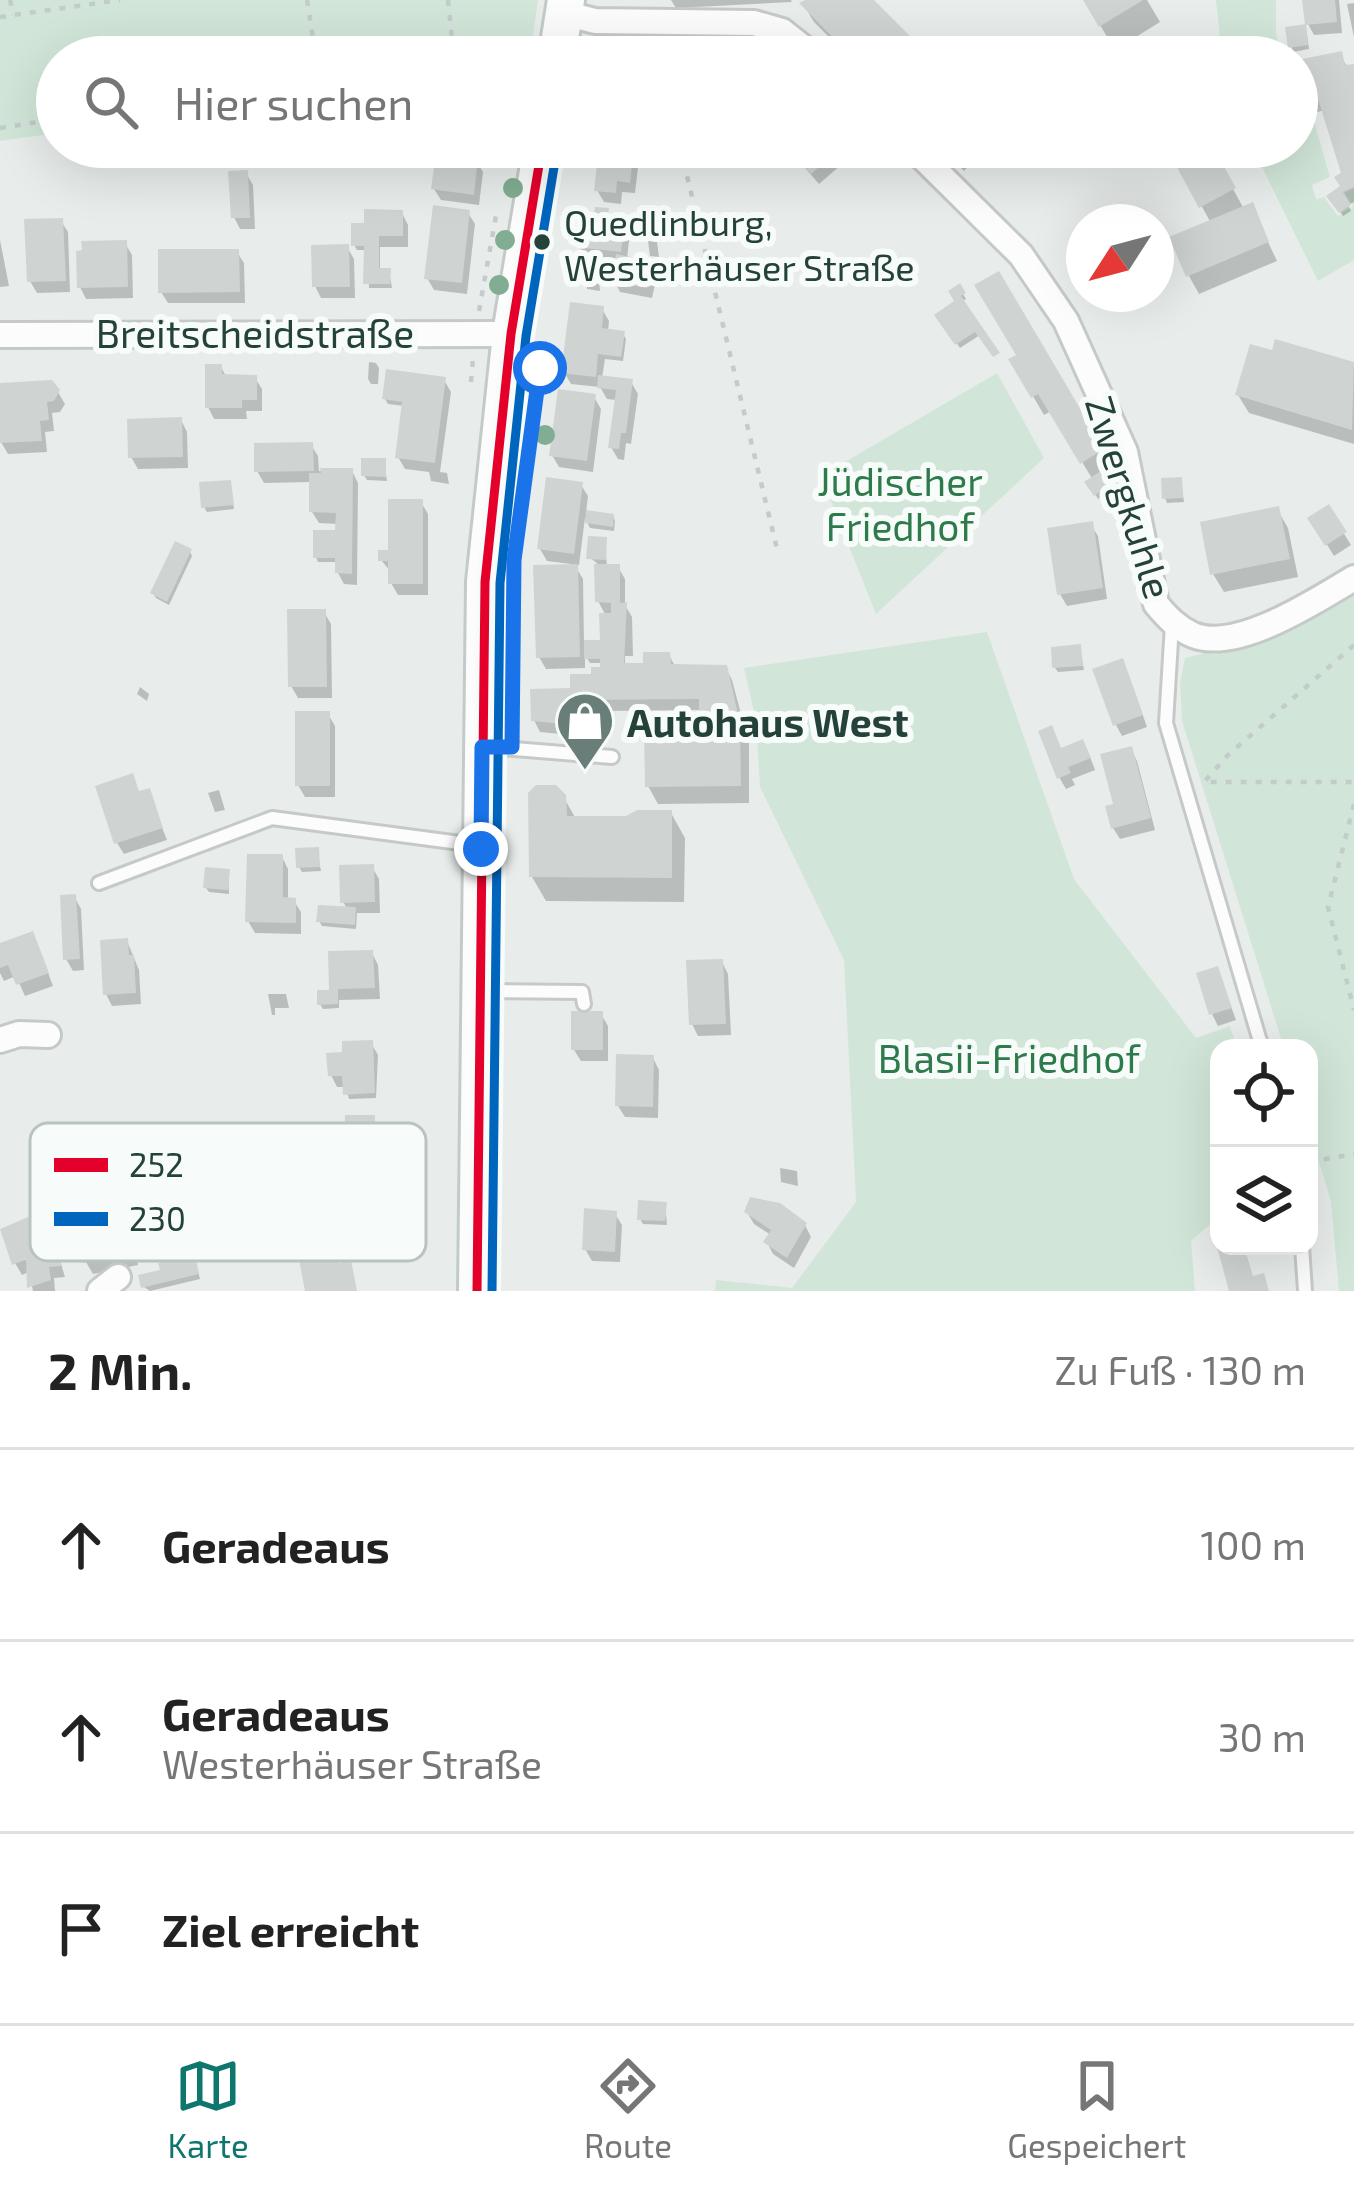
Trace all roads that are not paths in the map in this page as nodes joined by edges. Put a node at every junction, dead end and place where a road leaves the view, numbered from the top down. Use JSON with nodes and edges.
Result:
{"nodes":[{"id":1,"x":565,"y":7,"type":"edge"},
{"id":2,"x":787,"y":36,"type":"edge"},
{"id":3,"x":539,"y":168,"type":"edge"},
{"id":4,"x":933,"y":168,"type":"edge"},
{"id":5,"x":511,"y":334,"type":"junction"},
{"id":6,"x":0,"y":335,"type":"edge"},
{"id":7,"x":1354,"y":578,"type":"edge"},
{"id":8,"x":1172,"y":623,"type":"junction"},
{"id":9,"x":482,"y":747,"type":"junction"},
{"id":10,"x":612,"y":758,"type":"dead end"},
{"id":11,"x":481,"y":849,"type":"junction"},
{"id":12,"x":99,"y":883,"type":"dead end"},
{"id":13,"x":480,"y":991,"type":"junction"},
{"id":14,"x":584,"y":1004,"type":"dead end"},
{"id":15,"x":48,"y":1035,"type":"dead end"},
{"id":16,"x":1259,"y":1039,"type":"edge"},
{"id":17,"x":0,"y":1040,"type":"edge"},
{"id":18,"x":1303,"y":1255,"type":"edge"},
{"id":19,"x":477,"y":1291,"type":"edge"},
{"id":20,"x":1305,"y":1291,"type":"edge"}],
"edges":[{"from":1,"to":2,"type":"street"},
{"from":3,"to":5,"type":"main road"},
{"from":4,"to":8,"type":"street","name":"Zwergkuhle"},
{"from":5,"to":6,"type":"street","name":"Breitscheidstraße"},
{"from":5,"to":9,"type":"main road"},
{"from":7,"to":8,"type":"street","name":"Zwergkuhle"},
{"from":8,"to":16,"type":"lane","name":"Zwergkuhle"},
{"from":9,"to":10,"type":"lane"},
{"from":9,"to":11,"type":"main road"},
{"from":11,"to":12,"type":"lane"},
{"from":11,"to":13,"type":"main road"},
{"from":13,"to":14,"type":"lane"},
{"from":13,"to":19,"type":"main road"},
{"from":15,"to":17,"type":"street"},
{"from":18,"to":20,"type":"lane"}]}
